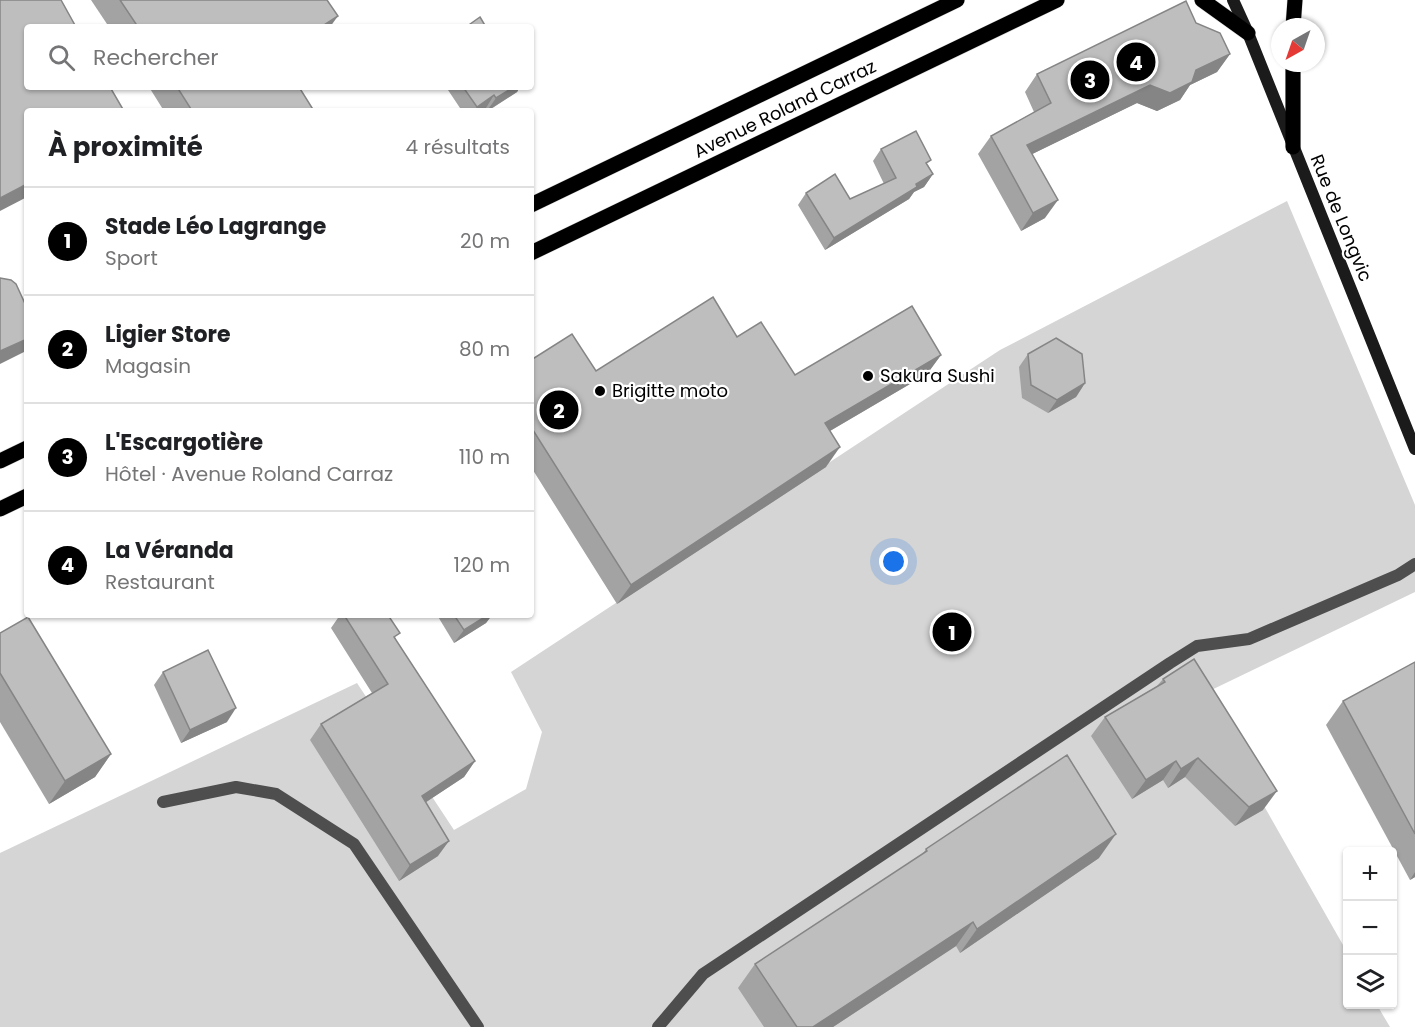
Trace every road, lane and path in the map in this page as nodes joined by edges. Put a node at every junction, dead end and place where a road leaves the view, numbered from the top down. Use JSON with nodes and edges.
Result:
{"nodes":[{"id":1,"x":957,"y":0,"type":"edge"},
{"id":2,"x":1057,"y":0,"type":"edge"},
{"id":3,"x":1202,"y":0,"type":"edge"},
{"id":4,"x":1233,"y":0,"type":"edge"},
{"id":5,"x":1295,"y":0,"type":"edge"},
{"id":6,"x":1294,"y":18,"type":"edge"},
{"id":7,"x":1248,"y":33,"type":"junction"},
{"id":8,"x":1293,"y":72,"type":"edge"},
{"id":9,"x":1293,"y":147,"type":"junction"},
{"id":10,"x":534,"y":204,"type":"edge"},
{"id":11,"x":534,"y":252,"type":"edge"},
{"id":12,"x":24,"y":449,"type":"edge"},
{"id":13,"x":1415,"y":449,"type":"edge"},
{"id":14,"x":0,"y":461,"type":"edge"},
{"id":15,"x":24,"y":498,"type":"edge"},
{"id":16,"x":0,"y":509,"type":"edge"},
{"id":17,"x":1415,"y":564,"type":"edge"},
{"id":18,"x":163,"y":802,"type":"dead end"},
{"id":19,"x":478,"y":1027,"type":"edge"},
{"id":20,"x":658,"y":1027,"type":"edge"}],
"edges":[{"from":1,"to":10,"type":"main road","name":"Avenue Roland Carraz"},
{"from":2,"to":11,"type":"main road","name":"Avenue Roland Carraz"},
{"from":3,"to":7,"type":"main road"},
{"from":4,"to":7,"type":"street","name":"Rue de Longvic"},
{"from":5,"to":6,"type":"main road"},
{"from":7,"to":9,"type":"street","name":"Rue de Longvic"},
{"from":8,"to":9,"type":"main road"},
{"from":9,"to":13,"type":"street","name":"Rue de Longvic"},
{"from":12,"to":14,"type":"main road"},
{"from":15,"to":16,"type":"main road"},
{"from":17,"to":20,"type":"lane"},
{"from":18,"to":19,"type":"lane"}]}
